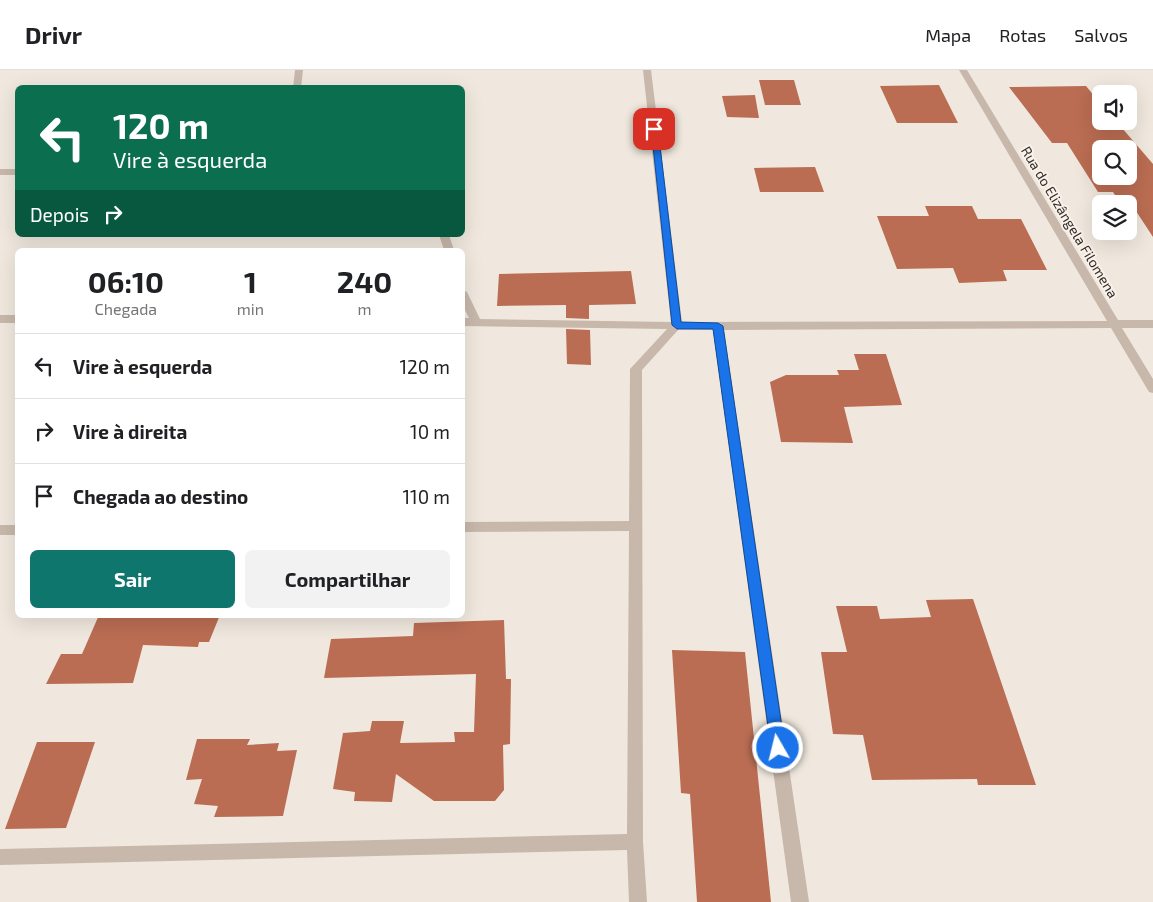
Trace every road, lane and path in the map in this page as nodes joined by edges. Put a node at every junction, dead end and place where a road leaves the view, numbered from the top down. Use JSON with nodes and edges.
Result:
{"nodes":[{"id":1,"x":300,"y":70,"type":"edge"},
{"id":2,"x":647,"y":70,"type":"edge"},
{"id":3,"x":963,"y":70,"type":"edge"},
{"id":4,"x":298,"y":85,"type":"edge"},
{"id":5,"x":0,"y":172,"type":"edge"},
{"id":6,"x":15,"y":172,"type":"edge"},
{"id":7,"x":465,"y":298,"type":"edge"},
{"id":8,"x":0,"y":319,"type":"edge"},
{"id":9,"x":15,"y":319,"type":"edge"},
{"id":10,"x":465,"y":322,"type":"edge"},
{"id":11,"x":476,"y":322,"type":"junction"},
{"id":12,"x":1115,"y":324,"type":"junction"},
{"id":13,"x":1153,"y":324,"type":"edge"},
{"id":14,"x":677,"y":325,"type":"junction"},
{"id":15,"x":718,"y":326,"type":"junction"},
{"id":16,"x":1153,"y":389,"type":"edge"},
{"id":17,"x":635,"y":526,"type":"junction"},
{"id":18,"x":465,"y":527,"type":"edge"},
{"id":19,"x":0,"y":530,"type":"edge"},
{"id":20,"x":15,"y":530,"type":"edge"},
{"id":21,"x":635,"y":842,"type":"junction"},
{"id":22,"x":0,"y":857,"type":"edge"},
{"id":23,"x":638,"y":902,"type":"edge"},
{"id":24,"x":800,"y":902,"type":"edge"}],
"edges":[{"from":1,"to":4,"type":"street"},
{"from":2,"to":14,"type":"street"},
{"from":3,"to":12,"type":"street","name":"Rua do Elizângela Filomena"},
{"from":5,"to":6,"type":"street"},
{"from":7,"to":11,"type":"street"},
{"from":8,"to":9,"type":"street"},
{"from":10,"to":11,"type":"street"},
{"from":11,"to":14,"type":"street"},
{"from":12,"to":13,"type":"street"},
{"from":12,"to":15,"type":"street"},
{"from":12,"to":16,"type":"street","name":"Rua do Elizângela Filomena"},
{"from":14,"to":15,"type":"street"},
{"from":14,"to":17,"type":"street"},
{"from":15,"to":24,"type":"street"},
{"from":17,"to":18,"type":"street"},
{"from":17,"to":21,"type":"street"},
{"from":19,"to":20,"type":"street"},
{"from":21,"to":22,"type":"street"},
{"from":21,"to":23,"type":"street"}]}
